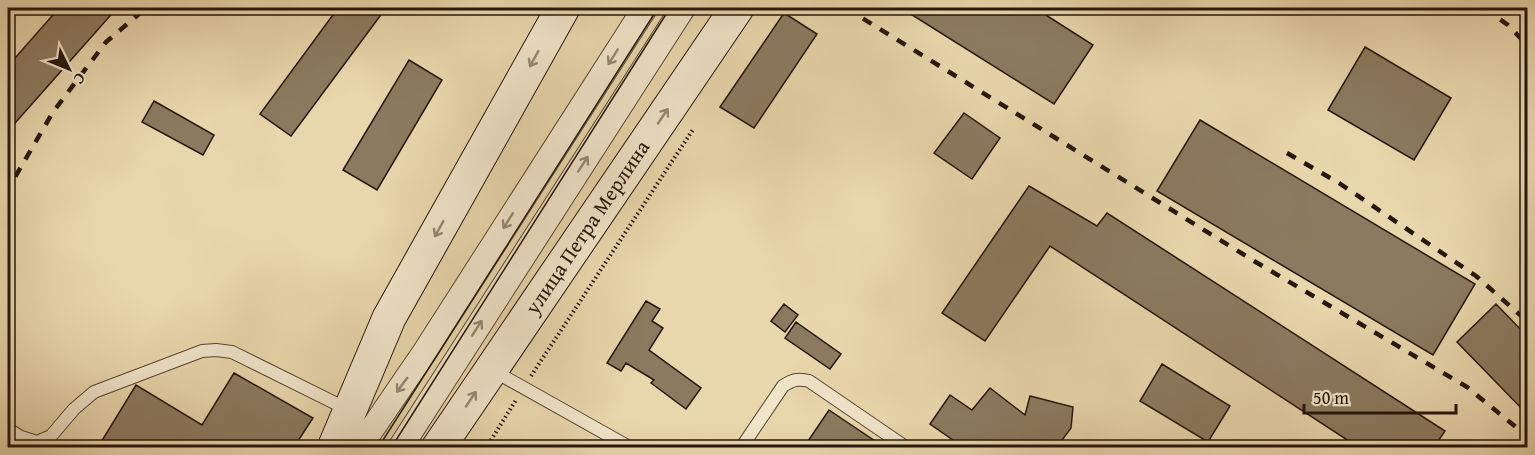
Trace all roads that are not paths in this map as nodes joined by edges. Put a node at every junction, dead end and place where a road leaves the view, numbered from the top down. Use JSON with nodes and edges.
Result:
{"nodes":[{"id":1,"x":563,"y":8,"type":"edge"},
{"id":2,"x":645,"y":8,"type":"edge"},
{"id":3,"x":683,"y":8,"type":"edge"},
{"id":4,"x":737,"y":8,"type":"edge"},
{"id":5,"x":491,"y":369,"type":"junction"},
{"id":6,"x":350,"y":410,"type":"junction"},
{"id":7,"x":8,"y":429,"type":"edge"},
{"id":8,"x":334,"y":447,"type":"edge"},
{"id":9,"x":359,"y":447,"type":"edge"},
{"id":10,"x":400,"y":447,"type":"edge"},
{"id":11,"x":438,"y":447,"type":"edge"},
{"id":12,"x":631,"y":447,"type":"edge"},
{"id":13,"x":741,"y":447,"type":"edge"},
{"id":14,"x":908,"y":447,"type":"edge"}],
"edges":[{"from":1,"to":6,"type":"main road","one_way":true},
{"from":2,"to":9,"type":"street","one_way":true},
{"from":10,"to":3,"type":"street","name":"улица Петра Мерлина","one_way":true},
{"from":5,"to":4,"type":"main road","name":"улица Петра Мерлина","one_way":true},
{"from":11,"to":5,"type":"main road","name":"улица Петра Мерлина","one_way":true},
{"from":5,"to":12,"type":"lane"},
{"from":6,"to":7,"type":"lane"},
{"from":6,"to":8,"type":"main road"},
{"from":13,"to":14,"type":"lane"}]}
